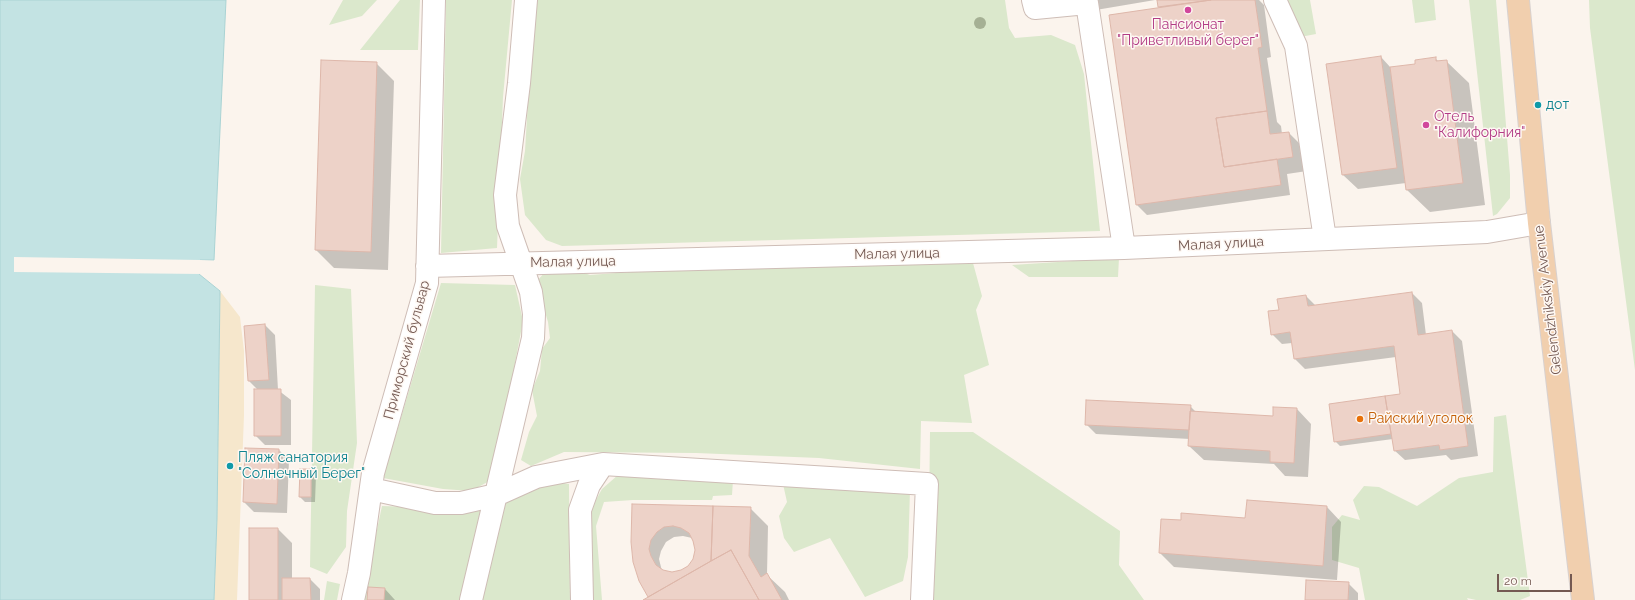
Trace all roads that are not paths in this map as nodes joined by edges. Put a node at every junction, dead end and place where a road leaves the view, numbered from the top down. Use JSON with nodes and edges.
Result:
{"nodes":[{"id":1,"x":434,"y":0,"type":"edge"},
{"id":2,"x":526,"y":0,"type":"edge"},
{"id":3,"x":1033,"y":0,"type":"edge"},
{"id":4,"x":1275,"y":0,"type":"edge"},
{"id":5,"x":1518,"y":0,"type":"edge"},
{"id":6,"x":1539,"y":223,"type":"junction"},
{"id":7,"x":1325,"y":239,"type":"junction"},
{"id":8,"x":1124,"y":248,"type":"junction"},
{"id":9,"x":521,"y":263,"type":"junction"},
{"id":10,"x":427,"y":266,"type":"junction"},
{"id":11,"x":603,"y":464,"type":"junction"},
{"id":12,"x":371,"y":489,"type":"junction"},
{"id":13,"x":496,"y":495,"type":"junction"},
{"id":14,"x":353,"y":600,"type":"edge"},
{"id":15,"x":471,"y":600,"type":"edge"},
{"id":16,"x":582,"y":600,"type":"edge"},
{"id":17,"x":922,"y":600,"type":"edge"},
{"id":18,"x":1583,"y":600,"type":"edge"}],
"edges":[{"from":1,"to":10,"type":"street","name":"Приморский бульвар"},
{"from":2,"to":9,"type":"street","name":"Малая улица"},
{"from":3,"to":8,"type":"street"},
{"from":4,"to":7,"type":"street"},
{"from":5,"to":6,"type":"main road","name":"Gelendzhikskiy Avenue"},
{"from":6,"to":7,"type":"street","name":"Малая улица"},
{"from":6,"to":18,"type":"main road","name":"Gelendzhikskiy Avenue"},
{"from":7,"to":8,"type":"street","name":"Малая улица"},
{"from":8,"to":9,"type":"street","name":"Малая улица"},
{"from":9,"to":10,"type":"street"},
{"from":9,"to":13,"type":"street"},
{"from":10,"to":12,"type":"street","name":"Приморский бульвар"},
{"from":11,"to":13,"type":"street"},
{"from":11,"to":16,"type":"street"},
{"from":11,"to":17,"type":"street"},
{"from":12,"to":13,"type":"street"},
{"from":12,"to":14,"type":"street","name":"Приморский бульвар"},
{"from":13,"to":15,"type":"street"}]}
